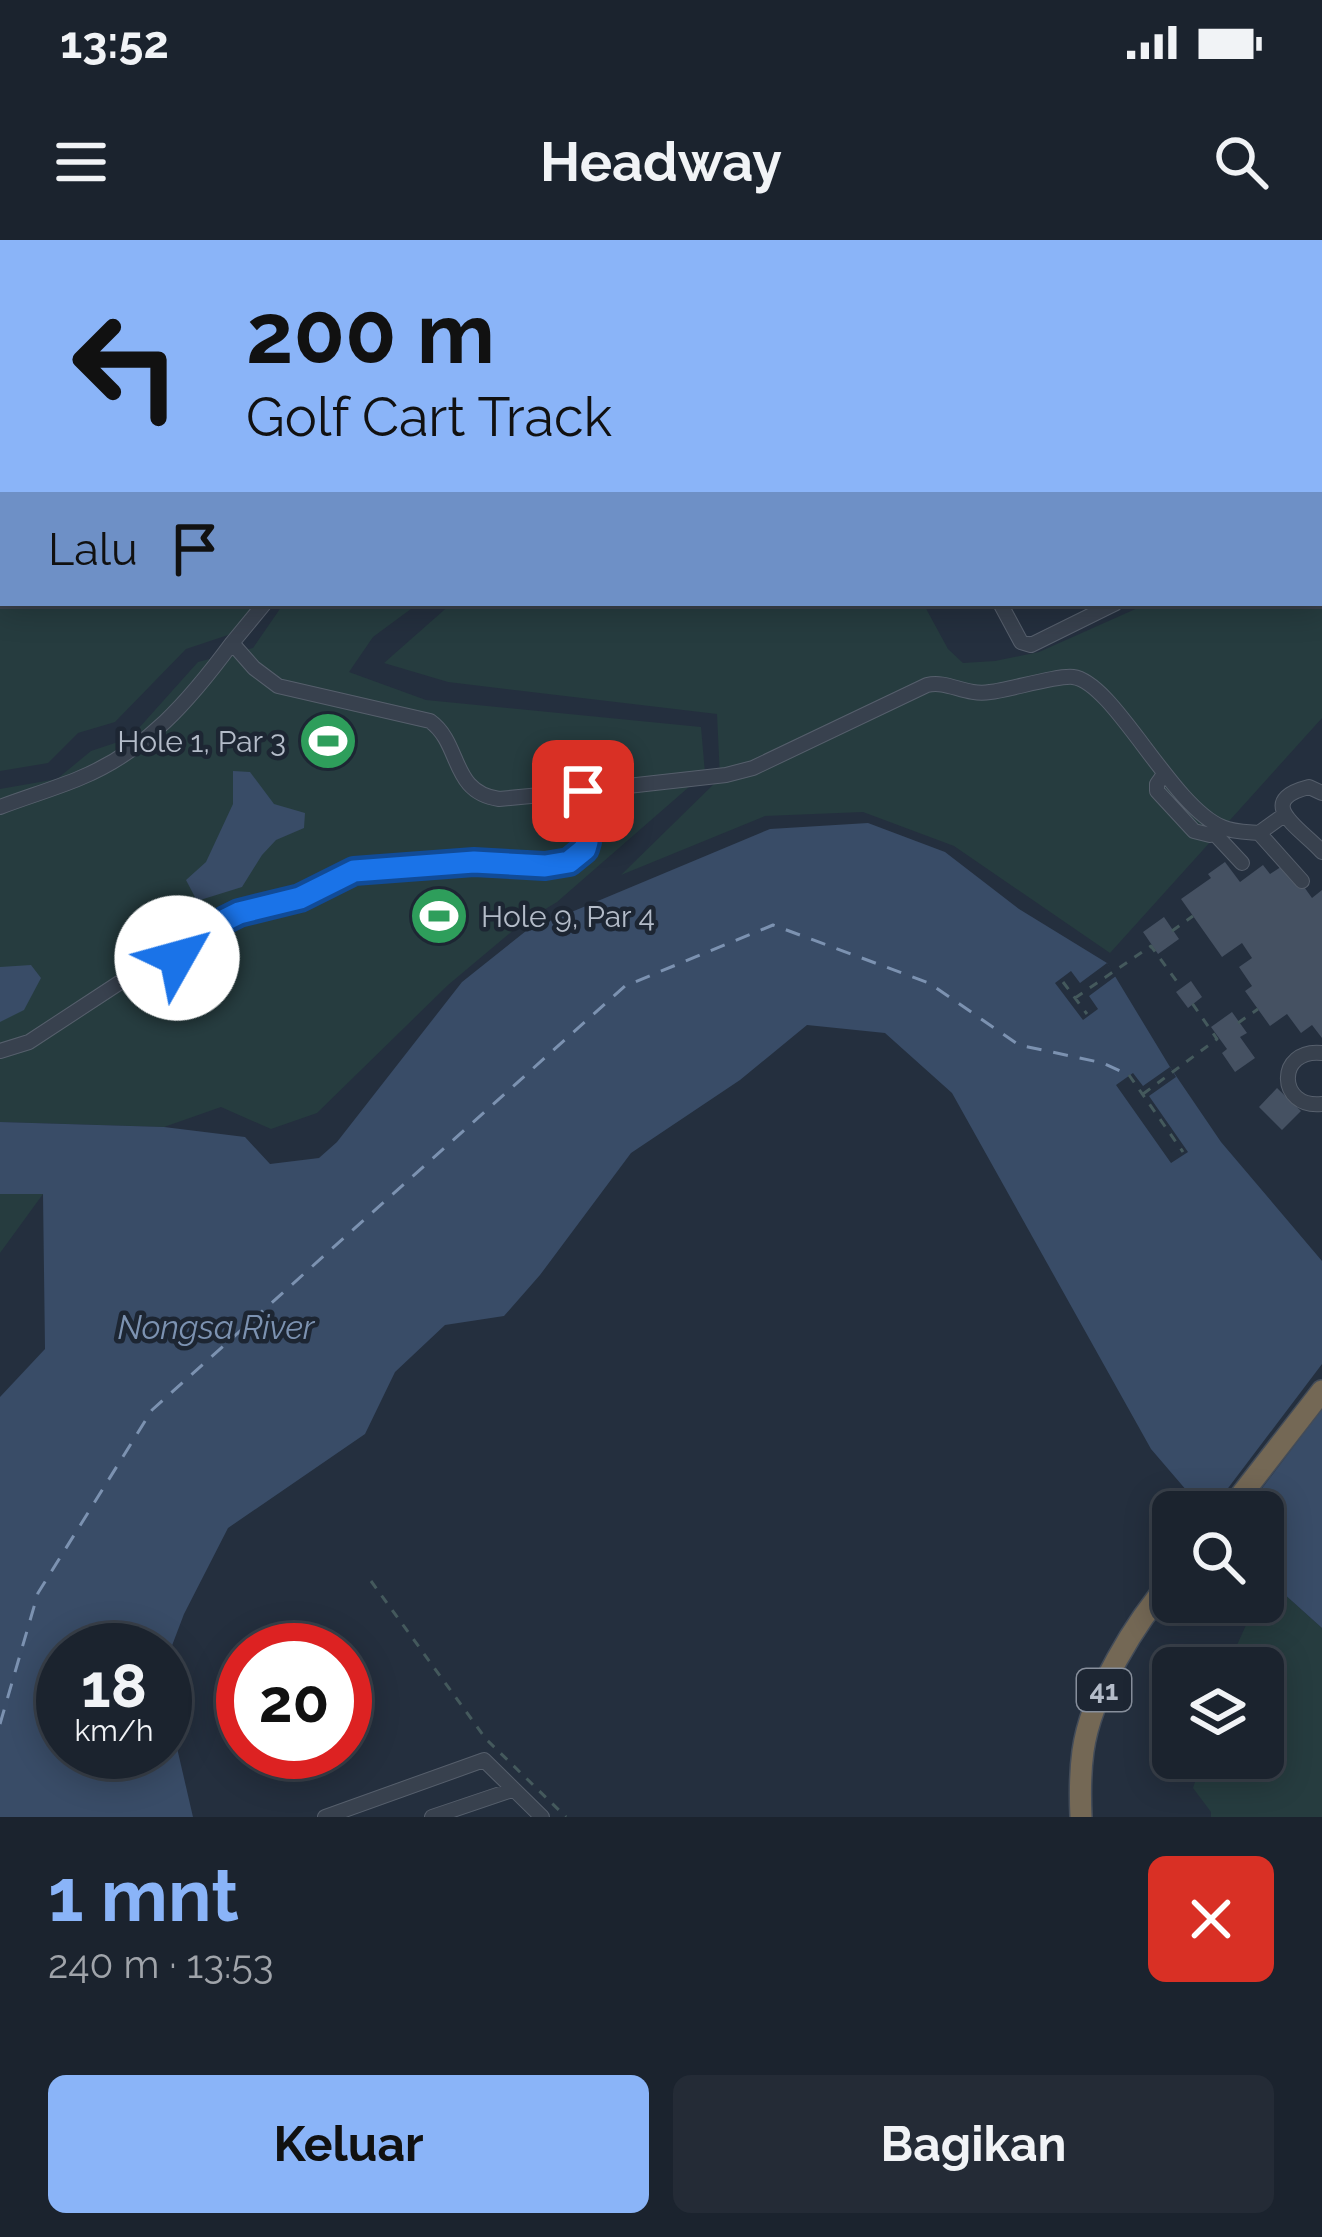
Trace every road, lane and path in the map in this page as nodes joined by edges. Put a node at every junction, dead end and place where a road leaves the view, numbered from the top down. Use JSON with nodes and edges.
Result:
{"nodes":[{"id":1,"x":263,"y":606,"type":"edge"},
{"id":2,"x":1002,"y":606,"type":"edge"},
{"id":3,"x":1110,"y":606,"type":"edge"},
{"id":4,"x":232,"y":643,"type":"junction"},
{"id":5,"x":583,"y":791,"type":"junction"},
{"id":6,"x":1322,"y":794,"type":"edge"},
{"id":7,"x":0,"y":807,"type":"edge"},
{"id":8,"x":1284,"y":815,"type":"junction"},
{"id":9,"x":1218,"y":830,"type":"junction"},
{"id":10,"x":1258,"y":833,"type":"junction"},
{"id":11,"x":1322,"y":852,"type":"edge"},
{"id":12,"x":1242,"y":863,"type":"dead end"},
{"id":13,"x":1302,"y":880,"type":"dead end"},
{"id":14,"x":1193,"y":916,"type":"dead end"},
{"id":15,"x":1172,"y":931,"type":"dead end"},
{"id":16,"x":1063,"y":982,"type":"dead end"},
{"id":17,"x":1180,"y":986,"type":"dead end"},
{"id":18,"x":1075,"y":998,"type":"junction"},
{"id":19,"x":1192,"y":1003,"type":"dead end"},
{"id":20,"x":1258,"y":1009,"type":"dead end"},
{"id":21,"x":1087,"y":1014,"type":"dead end"},
{"id":22,"x":1238,"y":1023,"type":"dead end"},
{"id":23,"x":0,"y":1051,"type":"edge"},
{"id":24,"x":1322,"y":1052,"type":"edge"},
{"id":25,"x":1130,"y":1075,"type":"dead end"},
{"id":26,"x":1143,"y":1094,"type":"junction"},
{"id":27,"x":1322,"y":1104,"type":"edge"},
{"id":28,"x":1183,"y":1151,"type":"dead end"},
{"id":29,"x":1322,"y":1391,"type":"edge"},
{"id":30,"x":1244,"y":1491,"type":"edge"},
{"id":31,"x":371,"y":1581,"type":"dead end"},
{"id":32,"x":1152,"y":1606,"type":"edge"},
{"id":33,"x":512,"y":1790,"type":"junction"},
{"id":34,"x":325,"y":1817,"type":"edge"},
{"id":35,"x":432,"y":1817,"type":"edge"},
{"id":36,"x":542,"y":1817,"type":"edge"},
{"id":37,"x":566,"y":1817,"type":"edge"},
{"id":38,"x":1081,"y":1817,"type":"edge"}],
"edges":[{"from":1,"to":4,"type":"lane"},
{"from":2,"to":3,"type":"lane"},
{"from":4,"to":5,"type":"lane"},
{"from":4,"to":7,"type":"lane"},
{"from":5,"to":9,"type":"lane"},
{"from":5,"to":23,"type":"lane"},
{"from":6,"to":8,"type":"lane"},
{"from":8,"to":10,"type":"lane"},
{"from":8,"to":11,"type":"lane"},
{"from":9,"to":10,"type":"lane"},
{"from":9,"to":12,"type":"lane"},
{"from":10,"to":13,"type":"lane"},
{"from":14,"to":15,"type":"path"},
{"from":16,"to":18,"type":"path"},
{"from":17,"to":18,"type":"path"},
{"from":18,"to":21,"type":"path"},
{"from":19,"to":26,"type":"path"},
{"from":20,"to":22,"type":"path"},
{"from":24,"to":27,"type":"lane"},
{"from":25,"to":26,"type":"path"},
{"from":26,"to":28,"type":"path"},
{"from":29,"to":30,"type":"highway"},
{"from":31,"to":37,"type":"path"},
{"from":32,"to":38,"type":"highway","number":"41"},
{"from":33,"to":34,"type":"lane"},
{"from":33,"to":35,"type":"lane"},
{"from":33,"to":36,"type":"lane"}]}
